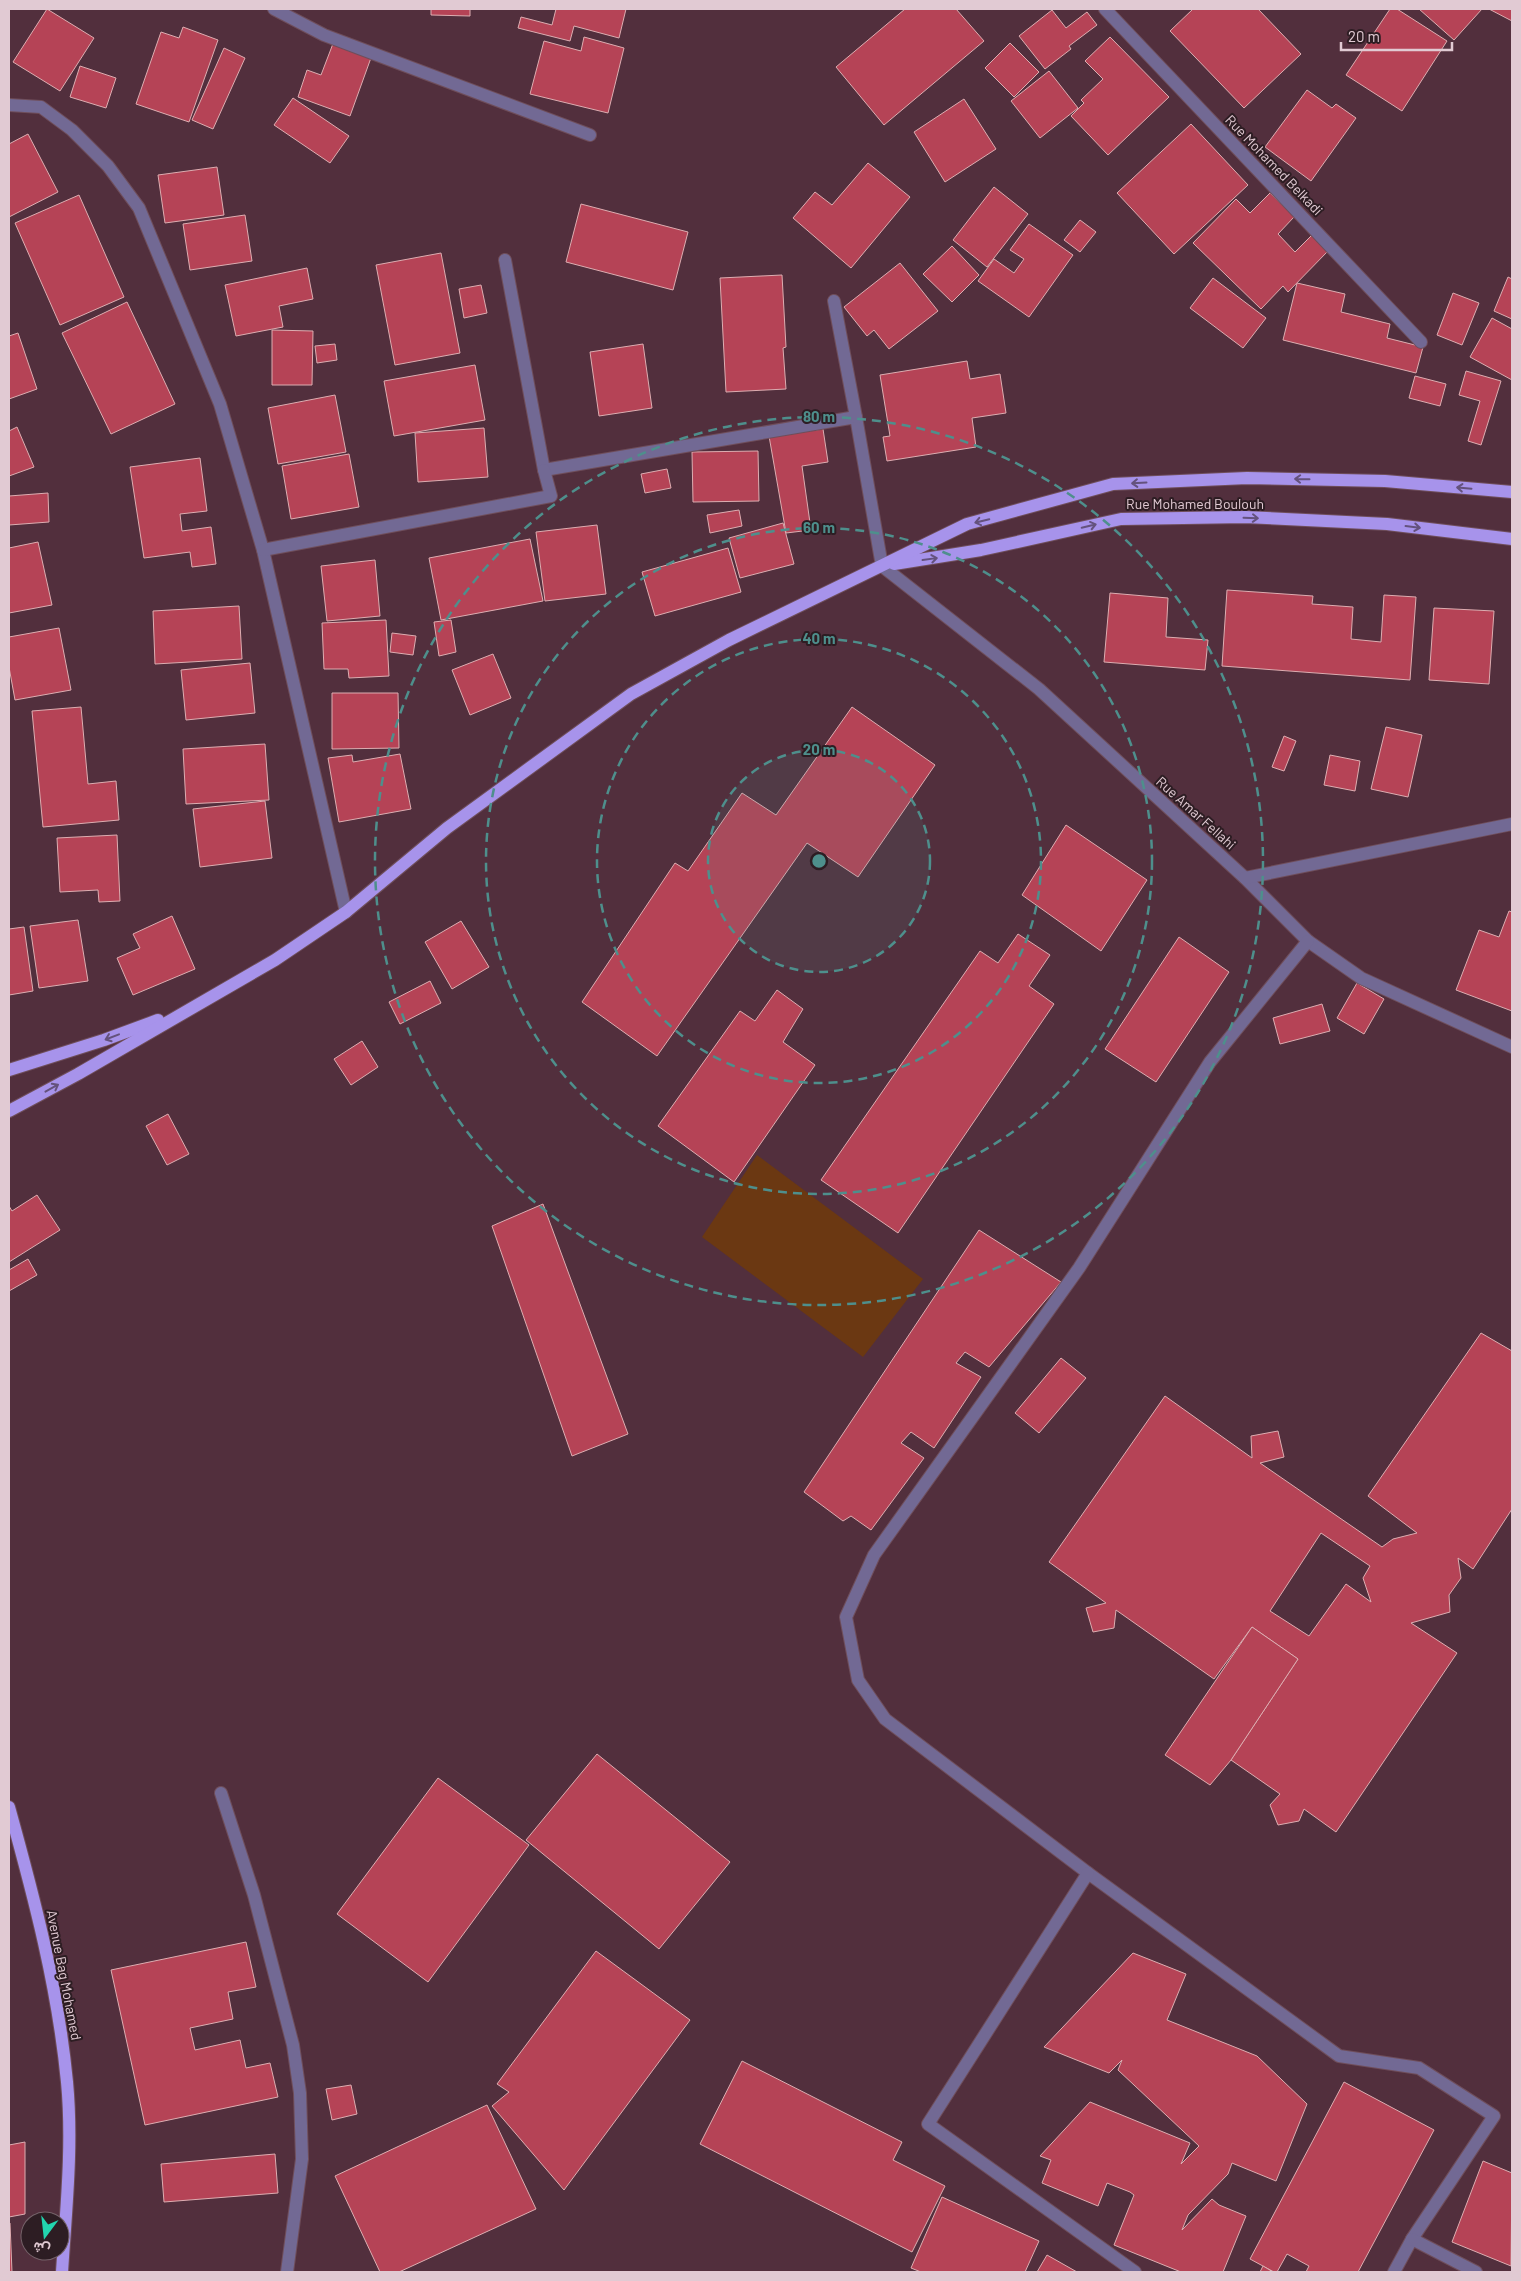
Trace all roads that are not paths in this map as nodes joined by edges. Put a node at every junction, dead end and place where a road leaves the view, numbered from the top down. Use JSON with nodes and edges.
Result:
{"nodes":[{"id":1,"x":274,"y":9,"type":"edge"},
{"id":2,"x":1105,"y":9,"type":"edge"},
{"id":3,"x":9,"y":105,"type":"edge"},
{"id":4,"x":590,"y":135,"type":"dead end"},
{"id":5,"x":505,"y":260,"type":"dead end"},
{"id":6,"x":834,"y":301,"type":"dead end"},
{"id":7,"x":1422,"y":342,"type":"dead end"},
{"id":8,"x":856,"y":417,"type":"junction"},
{"id":9,"x":544,"y":470,"type":"junction"},
{"id":10,"x":1512,"y":492,"type":"edge"},
{"id":11,"x":1512,"y":539,"type":"edge"},
{"id":12,"x":263,"y":550,"type":"junction"},
{"id":13,"x":882,"y":566,"type":"junction"},
{"id":14,"x":1512,"y":824,"type":"edge"},
{"id":15,"x":1245,"y":878,"type":"junction"},
{"id":16,"x":346,"y":912,"type":"junction"},
{"id":17,"x":1308,"y":941,"type":"junction"},
{"id":18,"x":190,"y":1008,"type":"junction"},
{"id":19,"x":1512,"y":1046,"type":"edge"},
{"id":20,"x":9,"y":1070,"type":"edge"},
{"id":21,"x":9,"y":1111,"type":"edge"},
{"id":22,"x":222,"y":1792,"type":"dead end"},
{"id":23,"x":9,"y":1807,"type":"edge"},
{"id":24,"x":1088,"y":1872,"type":"junction"},
{"id":25,"x":1412,"y":2239,"type":"junction"},
{"id":26,"x":62,"y":2272,"type":"edge"},
{"id":27,"x":287,"y":2272,"type":"edge"},
{"id":28,"x":1135,"y":2272,"type":"edge"},
{"id":29,"x":1394,"y":2272,"type":"edge"},
{"id":30,"x":1476,"y":2272,"type":"edge"}],
"edges":[{"from":1,"to":4,"type":"street"},
{"from":2,"to":7,"type":"street","name":"Rue Mohamed Belkadi"},
{"from":3,"to":12,"type":"street"},
{"from":5,"to":9,"type":"street"},
{"from":6,"to":8,"type":"street"},
{"from":8,"to":9,"type":"street"},
{"from":8,"to":13,"type":"street"},
{"from":9,"to":12,"type":"street"},
{"from":10,"to":13,"type":"main road","one_way":true},
{"from":13,"to":11,"type":"main road","name":"Rue Mohamed Boulouh","one_way":true},
{"from":12,"to":16,"type":"street"},
{"from":13,"to":15,"type":"street","name":"Rue Amar Fellahi"},
{"from":13,"to":16,"type":"main road"},
{"from":14,"to":15,"type":"street"},
{"from":15,"to":17,"type":"street","name":"Rue Amar Fellahi"},
{"from":16,"to":18,"type":"main road"},
{"from":17,"to":19,"type":"street","name":"Rue Amar Fellahi"},
{"from":17,"to":24,"type":"street"},
{"from":18,"to":20,"type":"main road","one_way":true},
{"from":21,"to":18,"type":"main road","one_way":true},
{"from":22,"to":27,"type":"street"},
{"from":23,"to":26,"type":"main road","name":"Avenue Bag Mohamed"},
{"from":24,"to":25,"type":"street"},
{"from":24,"to":28,"type":"street"},
{"from":25,"to":29,"type":"street"},
{"from":25,"to":30,"type":"street"}]}
